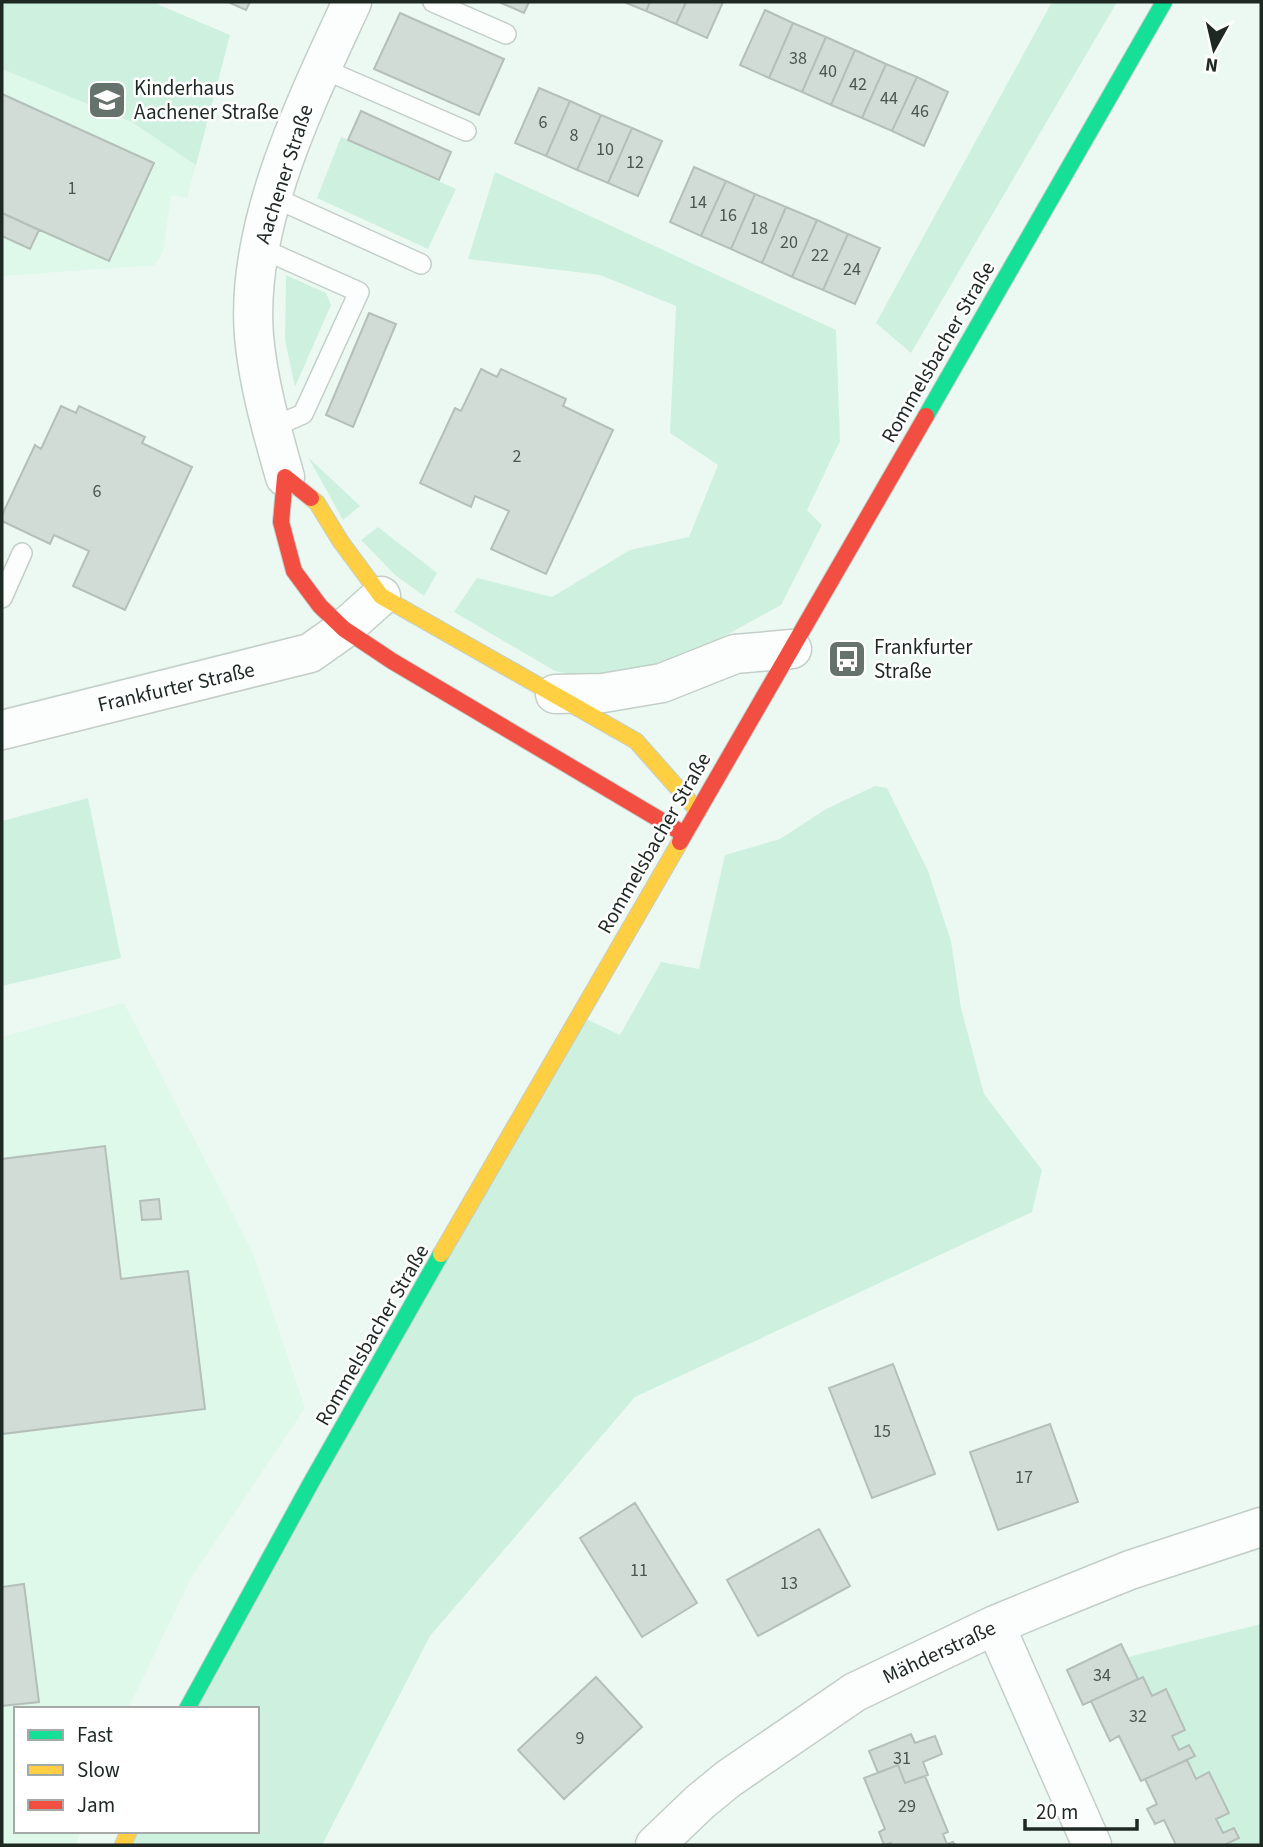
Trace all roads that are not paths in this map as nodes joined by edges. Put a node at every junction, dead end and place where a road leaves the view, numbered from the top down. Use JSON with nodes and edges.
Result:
{"nodes":[{"id":1,"x":352,"y":2,"type":"edge"},
{"id":2,"x":433,"y":2,"type":"edge"},
{"id":3,"x":1164,"y":2,"type":"edge"},
{"id":4,"x":506,"y":34,"type":"dead end"},
{"id":5,"x":321,"y":68,"type":"junction"},
{"id":6,"x":466,"y":131,"type":"dead end"},
{"id":7,"x":273,"y":197,"type":"junction"},
{"id":8,"x":260,"y":248,"type":"junction"},
{"id":9,"x":421,"y":264,"type":"dead end"},
{"id":10,"x":271,"y":428,"type":"junction"},
{"id":11,"x":285,"y":477,"type":"junction"},
{"id":12,"x":22,"y":553,"type":"dead end"},
{"id":13,"x":381,"y":596,"type":"junction"},
{"id":14,"x":2,"y":598,"type":"edge"},
{"id":15,"x":344,"y":629,"type":"junction"},
{"id":16,"x":792,"y":649,"type":"junction"},
{"id":17,"x":555,"y":694,"type":"junction"},
{"id":18,"x":2,"y":730,"type":"edge"},
{"id":19,"x":698,"y":811,"type":"junction"},
{"id":20,"x":684,"y":834,"type":"junction"},
{"id":21,"x":1261,"y":1527,"type":"edge"},
{"id":22,"x":995,"y":1625,"type":"junction"},
{"id":23,"x":188,"y":1707,"type":"edge"},
{"id":24,"x":655,"y":1845,"type":"edge"},
{"id":25,"x":1091,"y":1845,"type":"edge"}],
"edges":[{"from":1,"to":5,"type":"street","name":"Aachener Straße"},
{"from":2,"to":4,"type":"lane"},
{"from":3,"to":16,"type":"main road","name":"Rommelsbacher Straße"},
{"from":5,"to":6,"type":"lane"},
{"from":5,"to":7,"type":"street","name":"Aachener Straße"},
{"from":7,"to":8,"type":"street","name":"Aachener Straße"},
{"from":7,"to":9,"type":"lane"},
{"from":8,"to":10,"type":"street","name":"Aachener Straße"},
{"from":8,"to":10,"type":"lane"},
{"from":10,"to":11,"type":"street","name":"Aachener Straße"},
{"from":11,"to":13,"type":"main road"},
{"from":11,"to":15,"type":"main road","name":"Aachener Straße"},
{"from":12,"to":14,"type":"lane"},
{"from":13,"to":15,"type":"street","name":"Frankfurter Straße"},
{"from":13,"to":17,"type":"main road"},
{"from":15,"to":18,"type":"street","name":"Frankfurter Straße"},
{"from":15,"to":20,"type":"main road"},
{"from":16,"to":17,"type":"street"},
{"from":16,"to":19,"type":"main road","name":"Rommelsbacher Straße"},
{"from":17,"to":19,"type":"main road"},
{"from":19,"to":20,"type":"main road","name":"Rommelsbacher Straße"},
{"from":20,"to":23,"type":"main road","name":"Rommelsbacher Straße"},
{"from":21,"to":22,"type":"street","name":"Mähderstraße"},
{"from":22,"to":24,"type":"street","name":"Mähderstraße"},
{"from":22,"to":25,"type":"street"}]}
